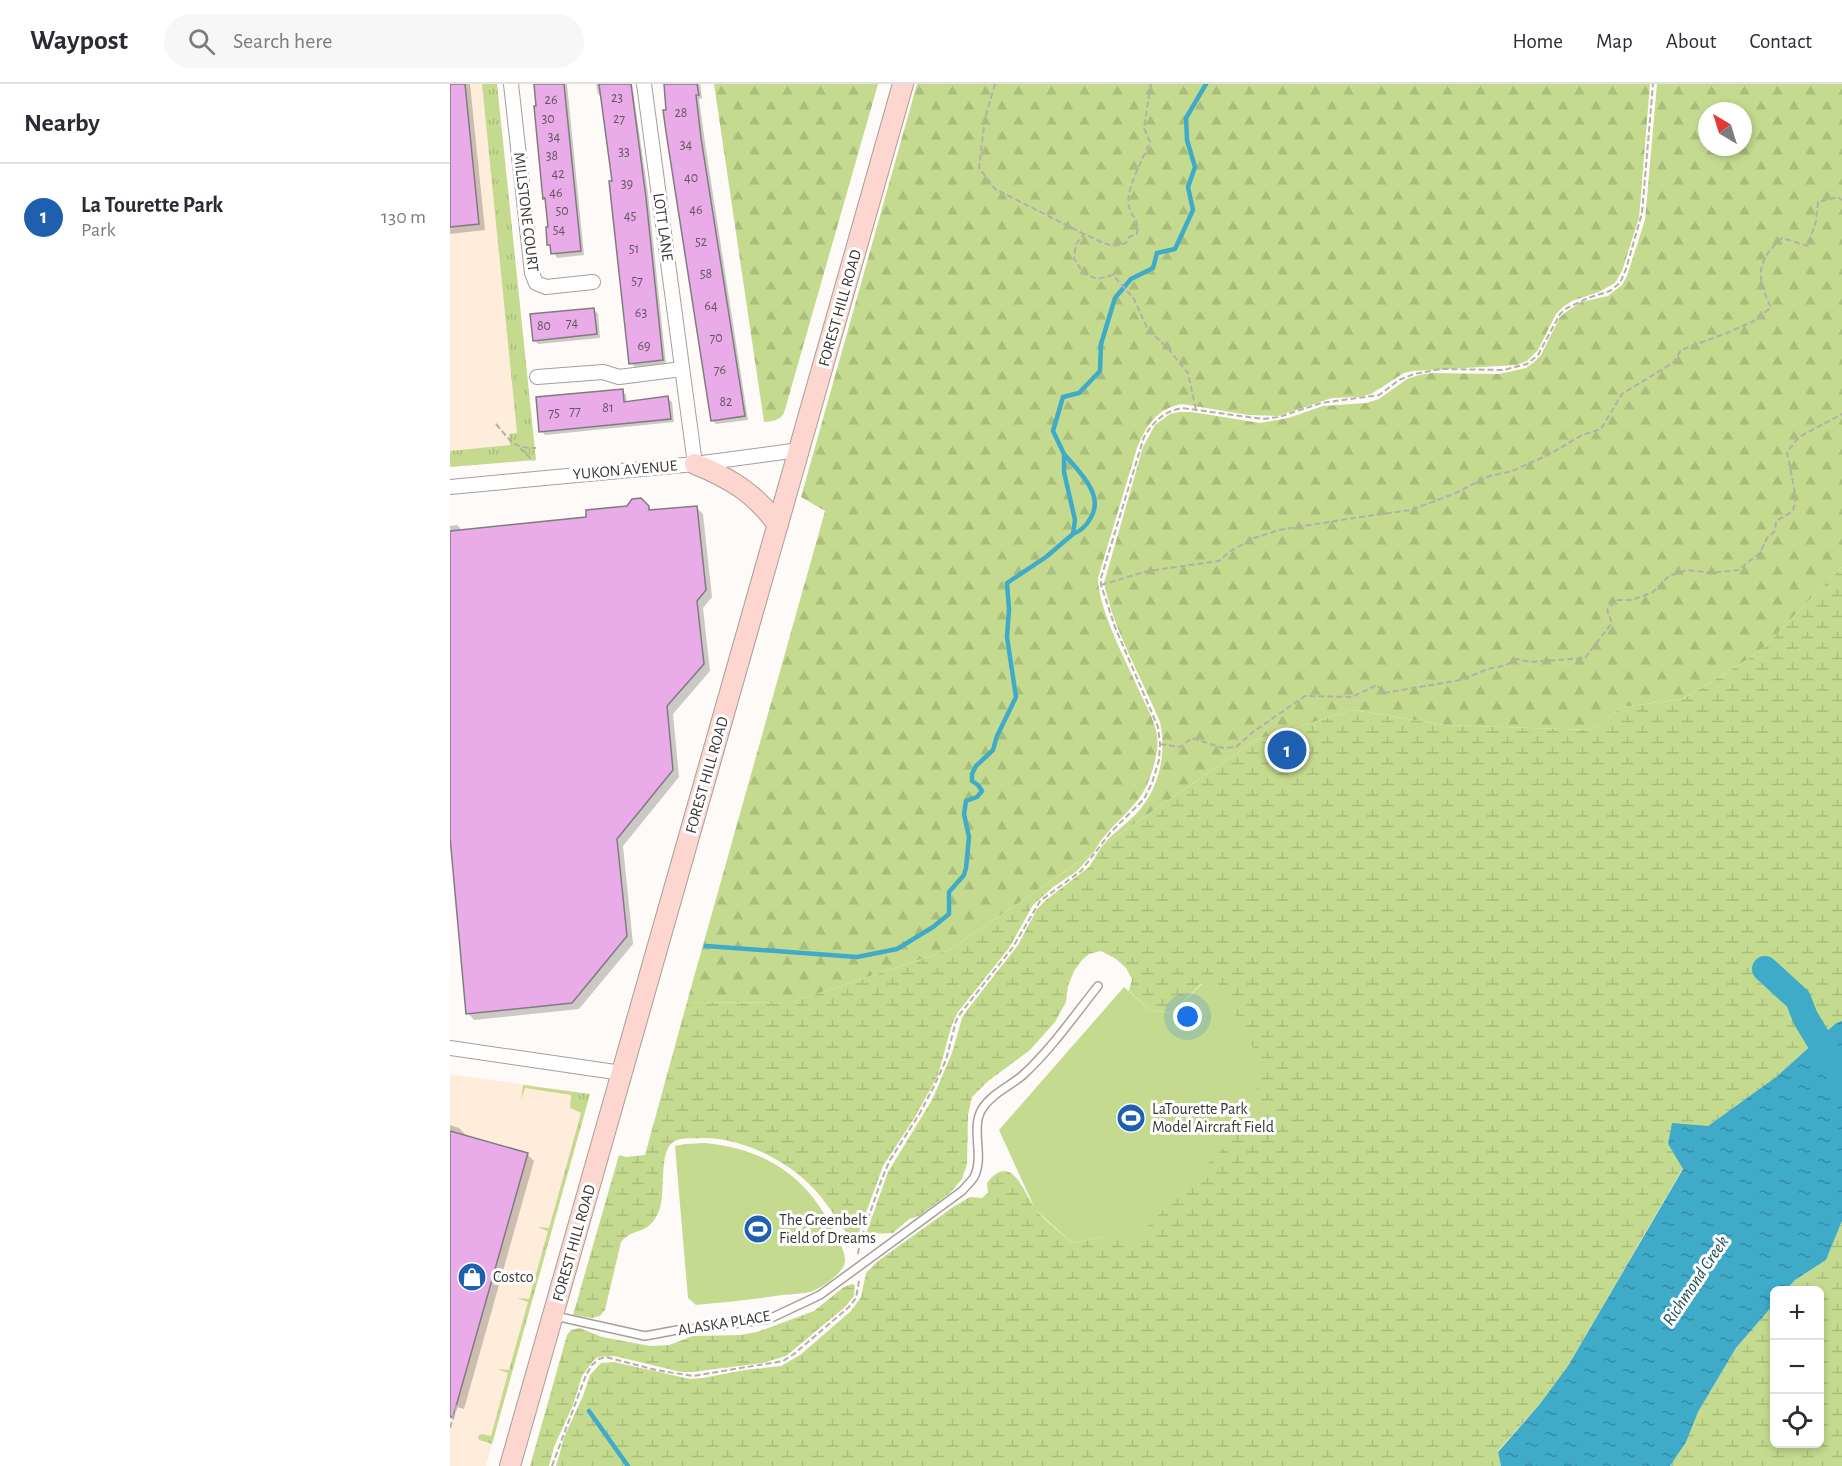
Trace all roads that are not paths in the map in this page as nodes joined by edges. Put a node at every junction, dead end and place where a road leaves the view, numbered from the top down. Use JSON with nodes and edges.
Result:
{"nodes":[{"id":1,"x":511,"y":84,"type":"edge"},
{"id":2,"x":644,"y":84,"type":"edge"},
{"id":3,"x":903,"y":84,"type":"edge"},
{"id":4,"x":593,"y":282,"type":"dead end"},
{"id":5,"x":682,"y":369,"type":"junction"},
{"id":6,"x":537,"y":377,"type":"dead end"},
{"id":7,"x":799,"y":450,"type":"junction"},
{"id":8,"x":695,"y":464,"type":"junction"},
{"id":9,"x":450,"y":487,"type":"edge"},
{"id":10,"x":778,"y":525,"type":"junction"},
{"id":11,"x":1098,"y":986,"type":"dead end"},
{"id":12,"x":450,"y":1048,"type":"edge"},
{"id":13,"x":622,"y":1073,"type":"junction"},
{"id":14,"x":553,"y":1316,"type":"junction"},
{"id":15,"x":510,"y":1466,"type":"edge"}],
"edges":[{"from":1,"to":4,"type":"street","name":"MILLSTONE COURT"},
{"from":2,"to":5,"type":"street","name":"LOTT LANE"},
{"from":3,"to":7,"type":"street","name":"FOREST HILL ROAD"},
{"from":5,"to":6,"type":"street"},
{"from":5,"to":8,"type":"street","name":"LOTT LANE"},
{"from":7,"to":8,"type":"street","name":"YUKON AVENUE"},
{"from":7,"to":10,"type":"street","name":"FOREST HILL ROAD"},
{"from":8,"to":9,"type":"street","name":"YUKON AVENUE"},
{"from":8,"to":10,"type":"street"},
{"from":10,"to":13,"type":"street","name":"FOREST HILL ROAD"},
{"from":11,"to":14,"type":"lane","name":"ALASKA PLACE"},
{"from":12,"to":13,"type":"street"},
{"from":13,"to":14,"type":"street","name":"FOREST HILL ROAD"},
{"from":14,"to":15,"type":"street","name":"FOREST HILL ROAD"}]}
